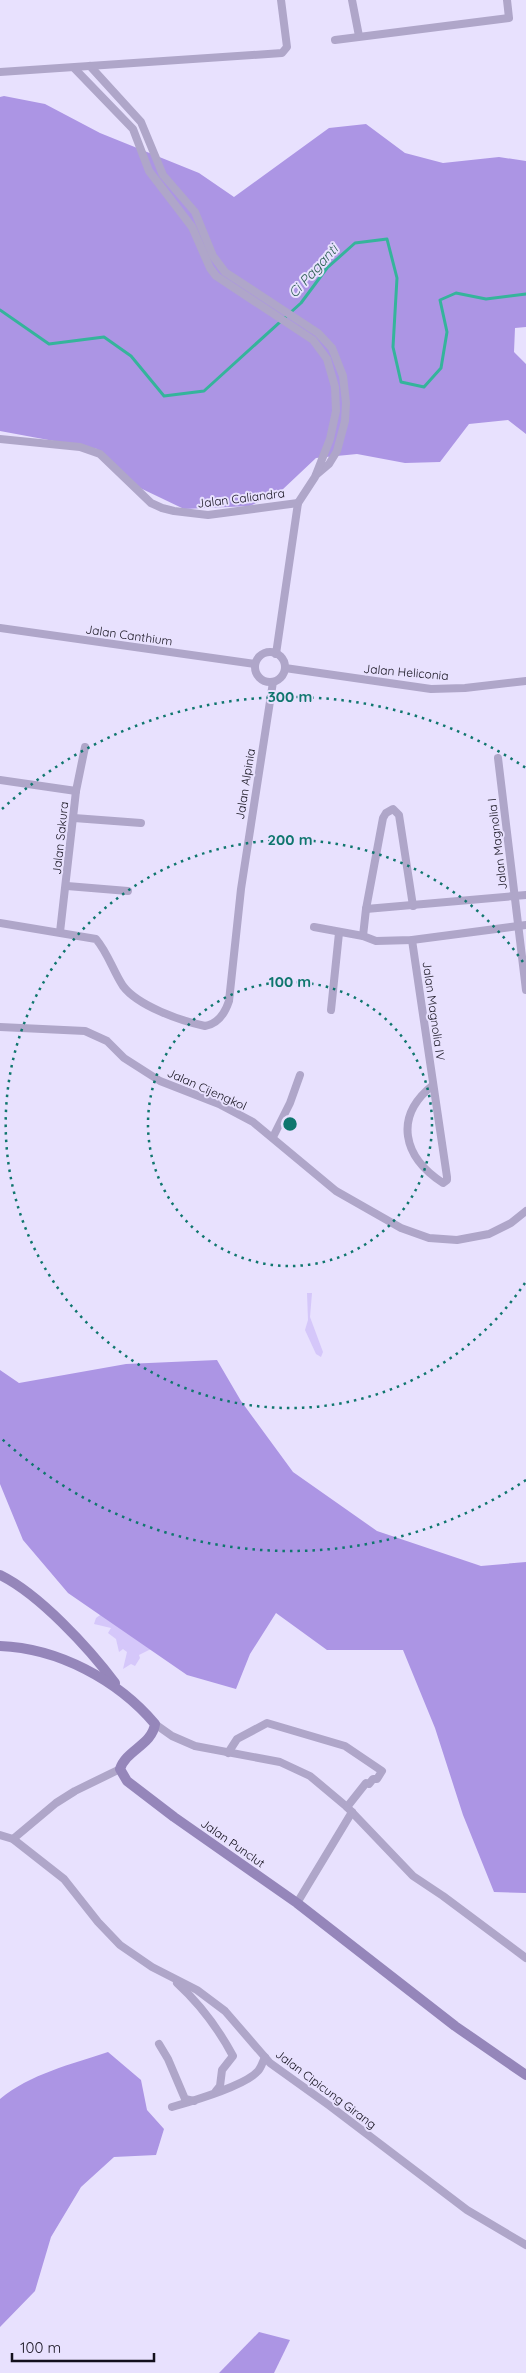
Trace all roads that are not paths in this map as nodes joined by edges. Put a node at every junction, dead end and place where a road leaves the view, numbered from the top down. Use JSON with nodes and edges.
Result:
{"nodes":[{"id":1,"x":281,"y":0,"type":"edge"},
{"id":2,"x":352,"y":0,"type":"edge"},
{"id":3,"x":507,"y":0,"type":"edge"},
{"id":4,"x":359,"y":36,"type":"junction"},
{"id":5,"x":335,"y":40,"type":"dead end"},
{"id":6,"x":90,"y":66,"type":"junction"},
{"id":7,"x":75,"y":69,"type":"junction"},
{"id":8,"x":0,"y":72,"type":"edge"},
{"id":9,"x":316,"y":336,"type":"junction"},
{"id":10,"x":0,"y":439,"type":"edge"},
{"id":11,"x":315,"y":477,"type":"junction"},
{"id":12,"x":298,"y":503,"type":"junction"},
{"id":13,"x":0,"y":628,"type":"edge"},
{"id":14,"x":276,"y":654,"type":"junction"},
{"id":15,"x":255,"y":664,"type":"junction"},
{"id":16,"x":284,"y":668,"type":"junction"},
{"id":17,"x":526,"y":681,"type":"edge"},
{"id":18,"x":272,"y":682,"type":"junction"},
{"id":19,"x":85,"y":747,"type":"dead end"},
{"id":20,"x":498,"y":758,"type":"dead end"},
{"id":21,"x":0,"y":780,"type":"edge"},
{"id":22,"x":76,"y":791,"type":"junction"},
{"id":23,"x":74,"y":818,"type":"junction"},
{"id":24,"x":141,"y":823,"type":"dead end"},
{"id":25,"x":67,"y":886,"type":"junction"},
{"id":26,"x":128,"y":891,"type":"dead end"},
{"id":27,"x":526,"y":895,"type":"edge"},
{"id":28,"x":515,"y":897,"type":"junction"},
{"id":29,"x":413,"y":906,"type":"junction"},
{"id":30,"x":366,"y":909,"type":"junction"},
{"id":31,"x":0,"y":923,"type":"edge"},
{"id":32,"x":526,"y":925,"type":"edge"},
{"id":33,"x":314,"y":927,"type":"dead end"},
{"id":34,"x":517,"y":927,"type":"junction"},
{"id":35,"x":60,"y":932,"type":"junction"},
{"id":36,"x":339,"y":933,"type":"junction"},
{"id":37,"x":362,"y":936,"type":"junction"},
{"id":38,"x":412,"y":940,"type":"junction"},
{"id":39,"x":526,"y":990,"type":"edge"},
{"id":40,"x":331,"y":1010,"type":"dead end"},
{"id":41,"x":0,"y":1027,"type":"edge"},
{"id":42,"x":300,"y":1075,"type":"dead end"},
{"id":43,"x":433,"y":1085,"type":"junction"},
{"id":44,"x":273,"y":1137,"type":"junction"},
{"id":45,"x":526,"y":1210,"type":"edge"},
{"id":46,"x":0,"y":1575,"type":"edge"},
{"id":47,"x":0,"y":1646,"type":"edge"},
{"id":48,"x":120,"y":1690,"type":"junction"},
{"id":49,"x":155,"y":1724,"type":"junction"},
{"id":50,"x":228,"y":1753,"type":"junction"},
{"id":51,"x":120,"y":1770,"type":"junction"},
{"id":52,"x":350,"y":1809,"type":"junction"},
{"id":53,"x":0,"y":1836,"type":"edge"},
{"id":54,"x":13,"y":1839,"type":"junction"},
{"id":55,"x":298,"y":1903,"type":"junction"},
{"id":56,"x":526,"y":1958,"type":"edge"},
{"id":57,"x":170,"y":1976,"type":"junction"},
{"id":58,"x":159,"y":2044,"type":"dead end"},
{"id":59,"x":264,"y":2057,"type":"junction"},
{"id":60,"x":526,"y":2075,"type":"edge"},
{"id":61,"x":216,"y":2092,"type":"junction"},
{"id":62,"x":194,"y":2101,"type":"junction"},
{"id":63,"x":172,"y":2108,"type":"dead end"},
{"id":64,"x":526,"y":2245,"type":"edge"}],
"edges":[{"from":1,"to":6,"type":"street"},
{"from":2,"to":4,"type":"street"},
{"from":3,"to":4,"type":"street"},
{"from":4,"to":5,"type":"street"},
{"from":6,"to":7,"type":"street"},
{"from":6,"to":9,"type":"street"},
{"from":7,"to":8,"type":"street"},
{"from":7,"to":9,"type":"street"},
{"from":9,"to":11,"type":"street"},
{"from":9,"to":11,"type":"street"},
{"from":10,"to":12,"type":"street","name":"Jalan Caliandra"},
{"from":11,"to":12,"type":"street"},
{"from":12,"to":14,"type":"street"},
{"from":13,"to":15,"type":"street","name":"Jalan Canthium"},
{"from":14,"to":15,"type":"street"},
{"from":14,"to":16,"type":"street"},
{"from":15,"to":18,"type":"street"},
{"from":16,"to":17,"type":"street","name":"Jalan Heliconia"},
{"from":16,"to":18,"type":"street"},
{"from":18,"to":35,"type":"street","name":"Jalan Alpinia"},
{"from":19,"to":22,"type":"street","name":"Jalan Sakura"},
{"from":20,"to":28,"type":"street","name":"Jalan Magnolia I"},
{"from":21,"to":22,"type":"street"},
{"from":22,"to":23,"type":"street","name":"Jalan Sakura"},
{"from":23,"to":24,"type":"street"},
{"from":23,"to":25,"type":"street","name":"Jalan Sakura"},
{"from":25,"to":26,"type":"street"},
{"from":25,"to":35,"type":"street","name":"Jalan Sakura"},
{"from":27,"to":28,"type":"street"},
{"from":28,"to":29,"type":"street"},
{"from":28,"to":34,"type":"street","name":"Jalan Magnolia I"},
{"from":29,"to":30,"type":"street"},
{"from":29,"to":30,"type":"street"},
{"from":30,"to":37,"type":"street"},
{"from":31,"to":35,"type":"street"},
{"from":32,"to":34,"type":"street"},
{"from":33,"to":36,"type":"street"},
{"from":34,"to":38,"type":"street"},
{"from":34,"to":39,"type":"street","name":"Jalan Magnolia I"},
{"from":36,"to":37,"type":"street"},
{"from":36,"to":40,"type":"street"},
{"from":37,"to":38,"type":"street"},
{"from":38,"to":43,"type":"street","name":"Jalan Magnolia IV"},
{"from":41,"to":44,"type":"street","name":"Jalan Cijengkol"},
{"from":42,"to":44,"type":"street"},
{"from":43,"to":43,"type":"street","name":"Jalan Magnolia IV"},
{"from":44,"to":45,"type":"street","name":"Jalan Cijengkol"},
{"from":46,"to":48,"type":"main road"},
{"from":47,"to":48,"type":"main road"},
{"from":48,"to":49,"type":"main road"},
{"from":49,"to":50,"type":"street"},
{"from":49,"to":51,"type":"main road"},
{"from":50,"to":52,"type":"street"},
{"from":50,"to":52,"type":"street"},
{"from":51,"to":54,"type":"street"},
{"from":51,"to":55,"type":"main road","name":"Jalan Punclut"},
{"from":52,"to":55,"type":"street"},
{"from":52,"to":56,"type":"street"},
{"from":53,"to":54,"type":"street"},
{"from":54,"to":57,"type":"street","name":"Jalan Cipicung Girang"},
{"from":55,"to":60,"type":"main road","name":"Jalan Punclut"},
{"from":57,"to":59,"type":"street","name":"Jalan Cipicung Girang"},
{"from":57,"to":61,"type":"street"},
{"from":58,"to":62,"type":"street"},
{"from":59,"to":61,"type":"street"},
{"from":59,"to":64,"type":"street","name":"Jalan Cipicung Girang"},
{"from":61,"to":62,"type":"street"},
{"from":62,"to":63,"type":"street"}]}
